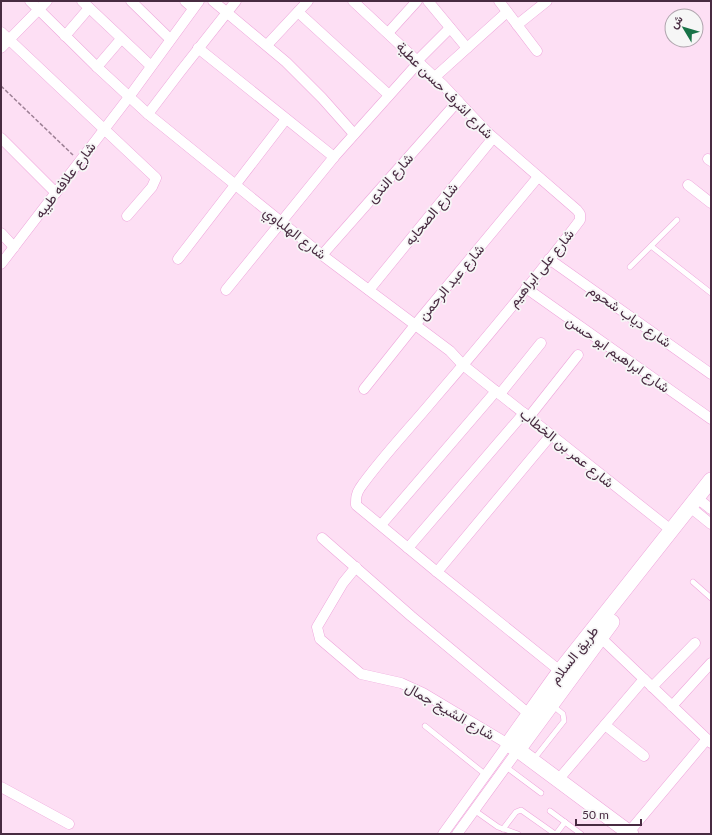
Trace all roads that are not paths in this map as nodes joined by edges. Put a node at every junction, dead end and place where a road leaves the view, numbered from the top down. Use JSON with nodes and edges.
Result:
{"nodes":[{"id":1,"x":30,"y":1,"type":"edge"},
{"id":2,"x":47,"y":1,"type":"edge"},
{"id":3,"x":131,"y":1,"type":"edge"},
{"id":4,"x":185,"y":1,"type":"edge"},
{"id":5,"x":214,"y":1,"type":"edge"},
{"id":6,"x":236,"y":1,"type":"edge"},
{"id":7,"x":308,"y":1,"type":"edge"},
{"id":8,"x":353,"y":1,"type":"edge"},
{"id":9,"x":417,"y":1,"type":"edge"},
{"id":10,"x":428,"y":1,"type":"edge"},
{"id":11,"x":499,"y":1,"type":"edge"},
{"id":12,"x":547,"y":1,"type":"edge"},
{"id":13,"x":86,"y":4,"type":"edge"},
{"id":14,"x":196,"y":5,"type":"edge"},
{"id":15,"x":365,"y":5,"type":"edge"},
{"id":16,"x":39,"y":10,"type":"junction"},
{"id":17,"x":227,"y":12,"type":"junction"},
{"id":18,"x":298,"y":12,"type":"junction"},
{"id":19,"x":507,"y":12,"type":"junction"},
{"id":20,"x":517,"y":25,"type":"junction"},
{"id":21,"x":450,"y":28,"type":"junction"},
{"id":22,"x":1,"y":32,"type":"edge"},
{"id":23,"x":388,"y":33,"type":"junction"},
{"id":24,"x":65,"y":36,"type":"junction"},
{"id":25,"x":121,"y":39,"type":"junction"},
{"id":26,"x":170,"y":39,"type":"junction"},
{"id":27,"x":9,"y":40,"type":"junction"},
{"id":28,"x":267,"y":45,"type":"junction"},
{"id":29,"x":1,"y":48,"type":"edge"},
{"id":30,"x":198,"y":48,"type":"junction"},
{"id":31,"x":467,"y":48,"type":"junction"},
{"id":32,"x":537,"y":50,"type":"dead end"},
{"id":33,"x":418,"y":61,"type":"junction"},
{"id":34,"x":151,"y":66,"type":"junction"},
{"id":35,"x":97,"y":67,"type":"junction"},
{"id":36,"x":435,"y":77,"type":"junction"},
{"id":37,"x":389,"y":95,"type":"junction"},
{"id":38,"x":129,"y":96,"type":"junction"},
{"id":39,"x":458,"y":101,"type":"junction"},
{"id":40,"x":148,"y":114,"type":"junction"},
{"id":41,"x":286,"y":119,"type":"junction"},
{"id":42,"x":104,"y":130,"type":"junction"},
{"id":43,"x":354,"y":134,"type":"junction"},
{"id":44,"x":1,"y":138,"type":"edge"},
{"id":45,"x":493,"y":138,"type":"junction"},
{"id":46,"x":334,"y":157,"type":"junction"},
{"id":47,"x":538,"y":177,"type":"junction"},
{"id":48,"x":235,"y":185,"type":"junction"},
{"id":49,"x":688,"y":185,"type":"dead end"},
{"id":50,"x":56,"y":193,"type":"junction"},
{"id":51,"x":711,"y":203,"type":"edge"},
{"id":52,"x":127,"y":216,"type":"dead end"},
{"id":53,"x":677,"y":220,"type":"dead end"},
{"id":54,"x":280,"y":222,"type":"junction"},
{"id":55,"x":1,"y":233,"type":"edge"},
{"id":56,"x":651,"y":246,"type":"junction"},
{"id":57,"x":14,"y":247,"type":"junction"},
{"id":58,"x":322,"y":255,"type":"junction"},
{"id":59,"x":178,"y":259,"type":"dead end"},
{"id":60,"x":549,"y":259,"type":"junction"},
{"id":61,"x":1,"y":264,"type":"edge"},
{"id":62,"x":630,"y":267,"type":"dead end"},
{"id":63,"x":526,"y":288,"type":"junction"},
{"id":64,"x":226,"y":290,"type":"dead end"},
{"id":65,"x":369,"y":290,"type":"junction"},
{"id":66,"x":711,"y":292,"type":"edge"},
{"id":67,"x":415,"y":325,"type":"junction"},
{"id":68,"x":541,"y":343,"type":"dead end"},
{"id":69,"x":578,"y":355,"type":"dead end"},
{"id":70,"x":463,"y":365,"type":"junction"},
{"id":71,"x":711,"y":374,"type":"edge"},
{"id":72,"x":364,"y":389,"type":"dead end"},
{"id":73,"x":498,"y":392,"type":"junction"},
{"id":74,"x":527,"y":415,"type":"junction"},
{"id":75,"x":711,"y":419,"type":"edge"},
{"id":76,"x":551,"y":435,"type":"junction"},
{"id":77,"x":711,"y":480,"type":"edge"},
{"id":78,"x":702,"y":504,"type":"edge"},
{"id":79,"x":711,"y":524,"type":"edge"},
{"id":80,"x":381,"y":525,"type":"junction"},
{"id":81,"x":671,"y":530,"type":"junction"},
{"id":82,"x":322,"y":538,"type":"dead end"},
{"id":83,"x":408,"y":548,"type":"junction"},
{"id":84,"x":356,"y":567,"type":"junction"},
{"id":85,"x":437,"y":572,"type":"junction"},
{"id":86,"x":693,"y":582,"type":"dead end"},
{"id":87,"x":711,"y":598,"type":"edge"},
{"id":88,"x":600,"y":637,"type":"junction"},
{"id":89,"x":695,"y":643,"type":"dead end"},
{"id":90,"x":711,"y":663,"type":"edge"},
{"id":91,"x":560,"y":671,"type":"junction"},
{"id":92,"x":644,"y":679,"type":"junction"},
{"id":93,"x":652,"y":687,"type":"junction"},
{"id":94,"x":551,"y":705,"type":"junction"},
{"id":95,"x":672,"y":706,"type":"junction"},
{"id":96,"x":529,"y":714,"type":"junction"},
{"id":97,"x":605,"y":725,"type":"junction"},
{"id":98,"x":425,"y":726,"type":"dead end"},
{"id":99,"x":709,"y":741,"type":"edge"},
{"id":100,"x":513,"y":747,"type":"junction"},
{"id":101,"x":644,"y":756,"type":"dead end"},
{"id":102,"x":532,"y":761,"type":"junction"},
{"id":103,"x":506,"y":767,"type":"junction"},
{"id":104,"x":486,"y":775,"type":"junction"},
{"id":105,"x":558,"y":780,"type":"junction"},
{"id":106,"x":1,"y":787,"type":"edge"},
{"id":107,"x":541,"y":793,"type":"dead end"},
{"id":108,"x":474,"y":810,"type":"junction"},
{"id":109,"x":550,"y":811,"type":"dead end"},
{"id":110,"x":565,"y":822,"type":"junction"},
{"id":111,"x":69,"y":824,"type":"dead end"},
{"id":112,"x":503,"y":829,"type":"junction"},
{"id":113,"x":630,"y":833,"type":"edge"},
{"id":114,"x":443,"y":834,"type":"edge"},
{"id":115,"x":456,"y":834,"type":"edge"},
{"id":116,"x":518,"y":834,"type":"edge"},
{"id":117,"x":556,"y":834,"type":"edge"},
{"id":118,"x":581,"y":834,"type":"edge"}],
"edges":[{"from":1,"to":16,"type":"street","name":"شارع الهلباوي"},
{"from":2,"to":16,"type":"street"},
{"from":3,"to":26,"type":"street"},
{"from":4,"to":14,"type":"street"},
{"from":5,"to":17,"type":"street"},
{"from":6,"to":17,"type":"street"},
{"from":7,"to":18,"type":"street"},
{"from":8,"to":15,"type":"street","name":"شارع اشرف حسن عطية"},
{"from":9,"to":23,"type":"street"},
{"from":10,"to":21,"type":"street"},
{"from":11,"to":19,"type":"street"},
{"from":12,"to":20,"type":"street"},
{"from":13,"to":24,"type":"street"},
{"from":13,"to":25,"type":"street"},
{"from":14,"to":26,"type":"street","name":"شارع علافه طيبه"},
{"from":15,"to":23,"type":"street","name":"شارع اشرف حسن عطية"},
{"from":16,"to":24,"type":"street","name":"شارع الهلباوي"},
{"from":16,"to":27,"type":"street"},
{"from":17,"to":28,"type":"street"},
{"from":17,"to":30,"type":"street"},
{"from":18,"to":28,"type":"street"},
{"from":18,"to":37,"type":"street"},
{"from":19,"to":20,"type":"street"},
{"from":19,"to":31,"type":"street"},
{"from":20,"to":32,"type":"street"},
{"from":21,"to":31,"type":"street"},
{"from":21,"to":33,"type":"street"},
{"from":22,"to":27,"type":"street"},
{"from":23,"to":33,"type":"street","name":"شارع اشرف حسن عطية"},
{"from":24,"to":35,"type":"street","name":"شارع الهلباوي"},
{"from":25,"to":34,"type":"street"},
{"from":25,"to":35,"type":"street"},
{"from":26,"to":34,"type":"street","name":"شارع علافه طيبه"},
{"from":27,"to":29,"type":"street"},
{"from":27,"to":42,"type":"street"},
{"from":28,"to":43,"type":"street"},
{"from":30,"to":40,"type":"street"},
{"from":30,"to":41,"type":"street"},
{"from":31,"to":36,"type":"street"},
{"from":33,"to":36,"type":"street","name":"شارع اشرف حسن عطية"},
{"from":33,"to":37,"type":"street"},
{"from":34,"to":38,"type":"street","name":"شارع علافه طيبه"},
{"from":35,"to":38,"type":"street","name":"شارع الهلباوي"},
{"from":36,"to":39,"type":"street","name":"شارع اشرف حسن عطية"},
{"from":37,"to":43,"type":"street"},
{"from":38,"to":40,"type":"street","name":"شارع الهلباوي"},
{"from":38,"to":42,"type":"street","name":"شارع علافه طيبه"},
{"from":39,"to":45,"type":"street","name":"شارع اشرف حسن عطية"},
{"from":39,"to":58,"type":"street","name":"شارع الندى"},
{"from":40,"to":48,"type":"street","name":"شارع الهلباوي"},
{"from":41,"to":46,"type":"street"},
{"from":41,"to":48,"type":"street"},
{"from":42,"to":50,"type":"street","name":"شارع علافه طيبه"},
{"from":42,"to":52,"type":"street"},
{"from":43,"to":46,"type":"street"},
{"from":44,"to":50,"type":"street"},
{"from":45,"to":47,"type":"street","name":"شارع اشرف حسن عطية"},
{"from":45,"to":65,"type":"street","name":"شارع الصحابه"},
{"from":46,"to":54,"type":"street"},
{"from":47,"to":60,"type":"street","name":"شارع على ابراهيم"},
{"from":47,"to":67,"type":"street","name":"شارع عبد الرحمن"},
{"from":48,"to":54,"type":"street","name":"شارع الهلباوي"},
{"from":48,"to":59,"type":"street"},
{"from":49,"to":51,"type":"street"},
{"from":50,"to":57,"type":"street","name":"شارع علافه طيبه"},
{"from":53,"to":56,"type":"lane"},
{"from":54,"to":58,"type":"street","name":"شارع الهلباوي"},
{"from":54,"to":64,"type":"street"},
{"from":55,"to":57,"type":"street"},
{"from":56,"to":62,"type":"lane"},
{"from":56,"to":66,"type":"lane"},
{"from":57,"to":61,"type":"street","name":"شارع علافه طيبه"},
{"from":58,"to":65,"type":"street","name":"شارع الهلباوي"},
{"from":60,"to":63,"type":"street","name":"شارع على ابراهيم"},
{"from":60,"to":71,"type":"street","name":"شارع دياب شحوم"},
{"from":63,"to":70,"type":"street","name":"شارع على ابراهيم"},
{"from":63,"to":75,"type":"street","name":"شارع ابراهيم ابو حسن"},
{"from":65,"to":67,"type":"street","name":"شارع الهلباوي"},
{"from":67,"to":70,"type":"street","name":"شارع الهلباوي"},
{"from":67,"to":72,"type":"street","name":"شارع عبد الرحمن"},
{"from":68,"to":73,"type":"street"},
{"from":69,"to":74,"type":"street"},
{"from":70,"to":73,"type":"street","name":"شارع عمر بن الخطاب"},
{"from":70,"to":80,"type":"street","name":"شارع على ابراهيم"},
{"from":73,"to":74,"type":"street","name":"شارع عمر بن الخطاب"},
{"from":73,"to":80,"type":"street"},
{"from":74,"to":76,"type":"street","name":"شارع عمر بن الخطاب"},
{"from":74,"to":83,"type":"street"},
{"from":76,"to":81,"type":"street","name":"شارع عمر بن الخطاب"},
{"from":76,"to":85,"type":"street"},
{"from":77,"to":78,"type":"main road","name":"طريق السلام"},
{"from":78,"to":79,"type":"street"},
{"from":78,"to":81,"type":"main road","name":"طريق السلام"},
{"from":78,"to":88,"type":"main road","name":"طريق السلام"},
{"from":80,"to":83,"type":"street"},
{"from":81,"to":91,"type":"main road","name":"طريق السلام"},
{"from":82,"to":84,"type":"street"},
{"from":83,"to":85,"type":"street"},
{"from":84,"to":96,"type":"street"},
{"from":84,"to":100,"type":"street","name":"شارع الشيخ جمال"},
{"from":85,"to":91,"type":"street"},
{"from":86,"to":87,"type":"lane"},
{"from":88,"to":92,"type":"street"},
{"from":88,"to":94,"type":"main road","name":"طريق السلام"},
{"from":89,"to":93,"type":"street"},
{"from":90,"to":95,"type":"street"},
{"from":91,"to":96,"type":"main road","name":"طريق السلام"},
{"from":92,"to":93,"type":"street"},
{"from":92,"to":97,"type":"street"},
{"from":93,"to":95,"type":"street"},
{"from":94,"to":100,"type":"main road","name":"طريق السلام"},
{"from":94,"to":102,"type":"lane"},
{"from":95,"to":99,"type":"street"},
{"from":96,"to":100,"type":"main road","name":"طريق السلام"},
{"from":97,"to":101,"type":"street"},
{"from":97,"to":105,"type":"street"},
{"from":98,"to":104,"type":"lane"},
{"from":99,"to":113,"type":"street"},
{"from":100,"to":102,"type":"main road"},
{"from":100,"to":103,"type":"street","name":"طريق السلام"},
{"from":100,"to":104,"type":"street","name":"طريق السلام"},
{"from":102,"to":105,"type":"main road"},
{"from":103,"to":107,"type":"lane"},
{"from":103,"to":108,"type":"street","name":"طريق السلام"},
{"from":104,"to":114,"type":"street","name":"طريق السلام"},
{"from":105,"to":113,"type":"main road"},
{"from":106,"to":111,"type":"street"},
{"from":108,"to":112,"type":"lane"},
{"from":108,"to":115,"type":"street","name":"طريق السلام"},
{"from":109,"to":110,"type":"lane"},
{"from":110,"to":117,"type":"lane"},
{"from":110,"to":118,"type":"lane"},
{"from":112,"to":116,"type":"lane"},
{"from":112,"to":117,"type":"lane"}]}
